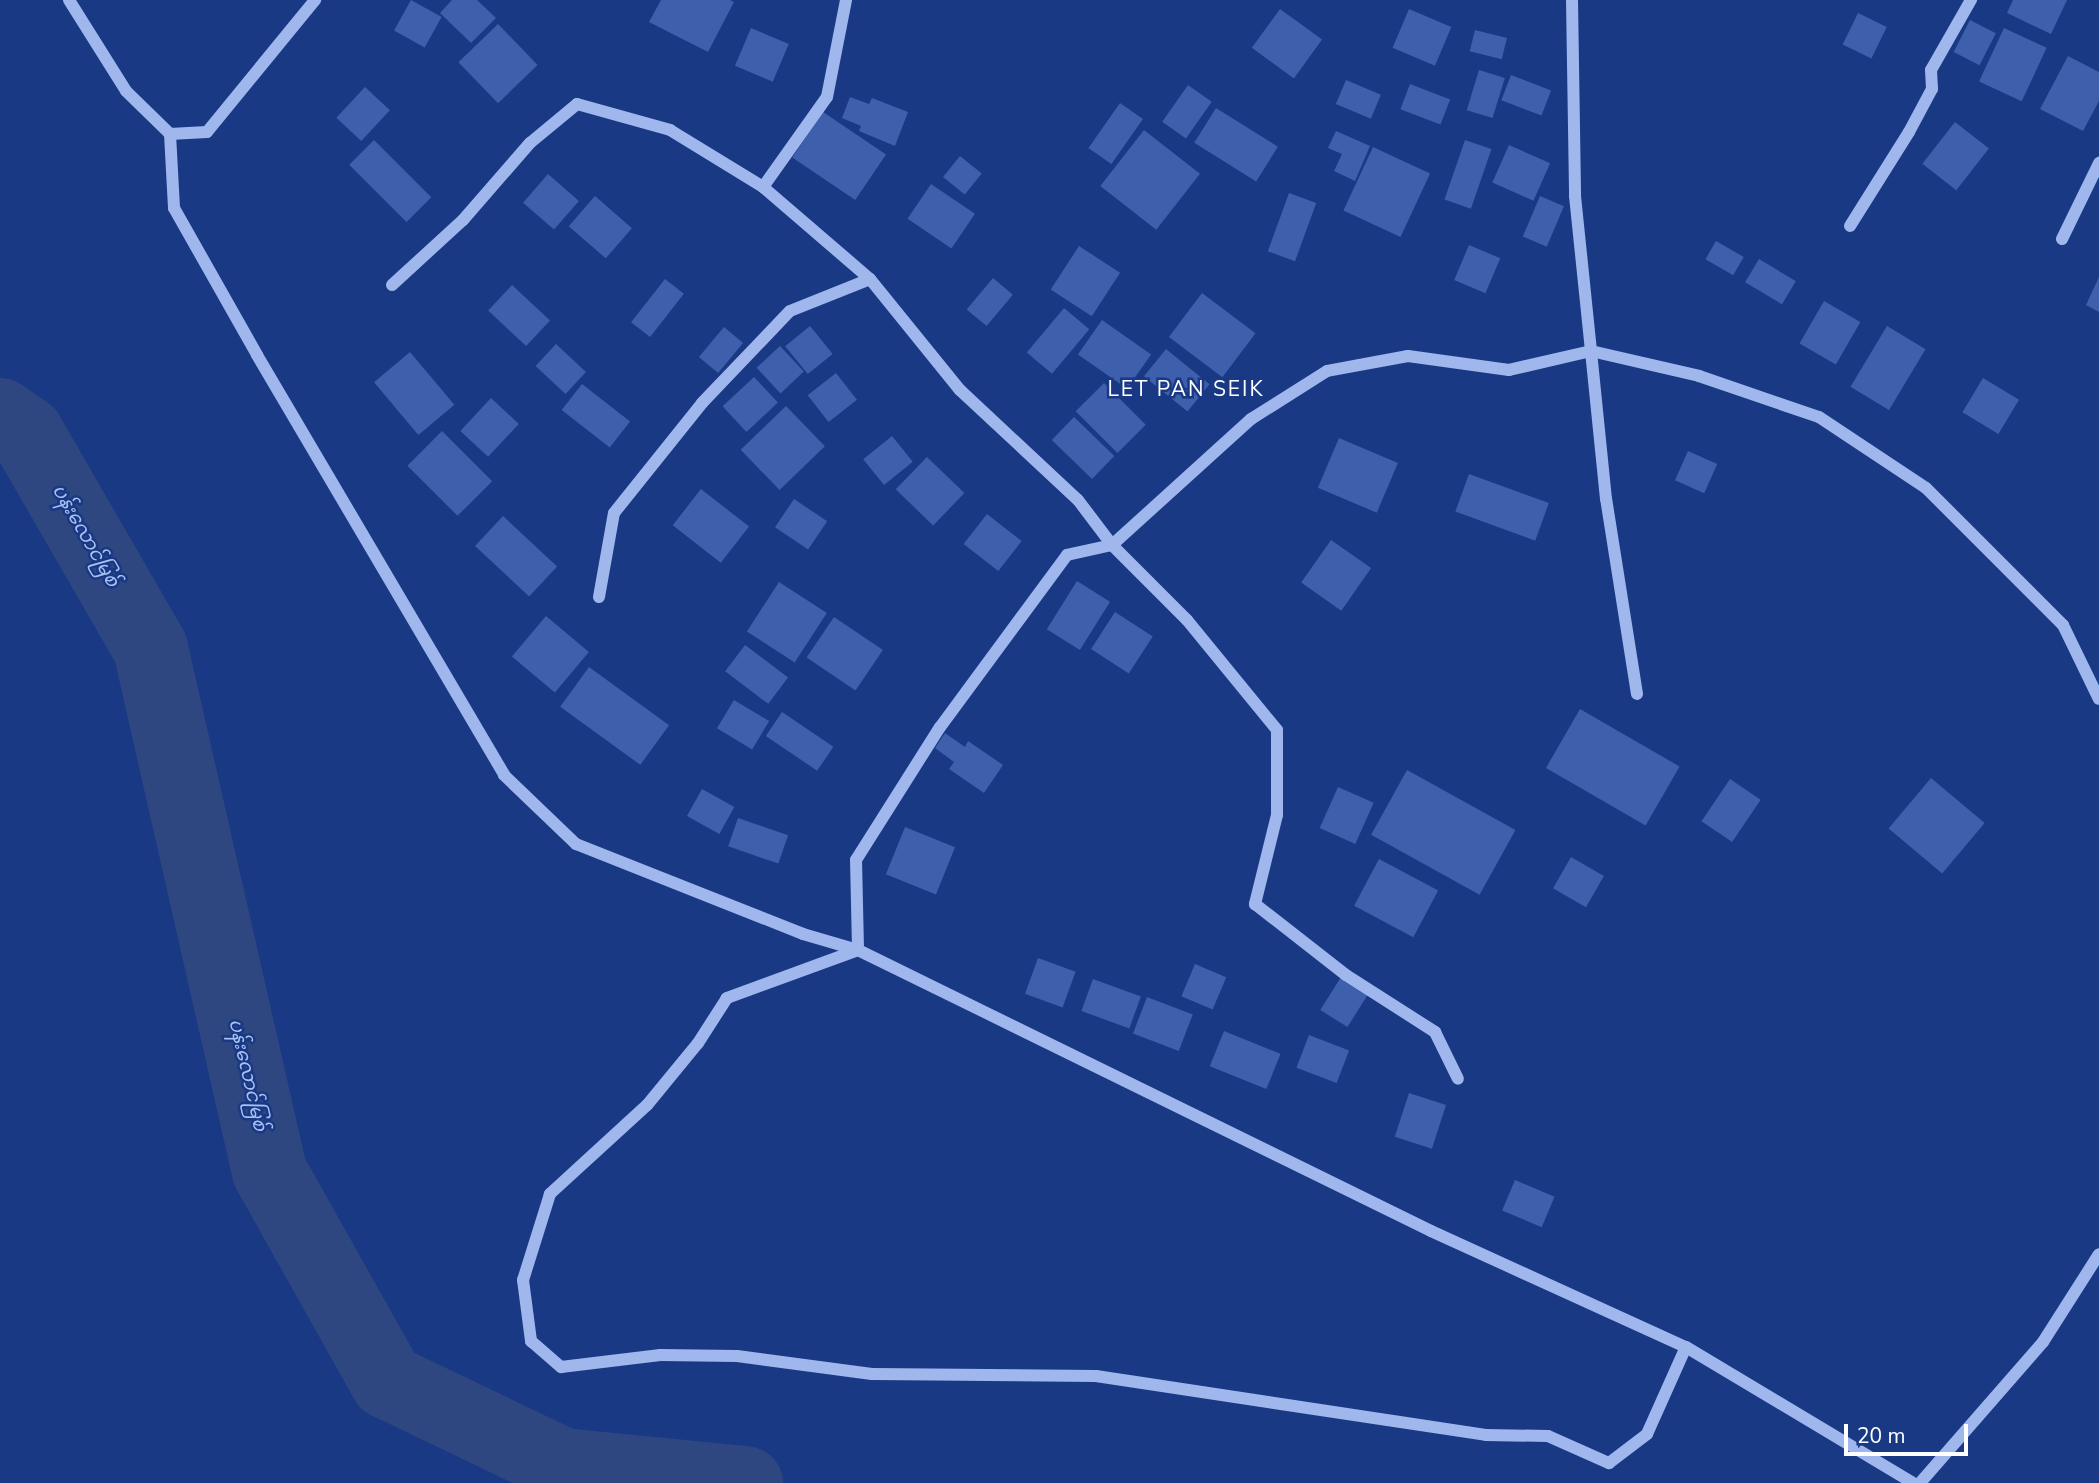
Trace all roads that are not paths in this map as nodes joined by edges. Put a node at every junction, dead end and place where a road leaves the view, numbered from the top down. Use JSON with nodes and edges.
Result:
{"nodes":[{"id":1,"x":69,"y":0,"type":"edge"},
{"id":2,"x":316,"y":0,"type":"edge"},
{"id":3,"x":846,"y":0,"type":"edge"},
{"id":4,"x":1572,"y":0,"type":"edge"},
{"id":5,"x":1971,"y":0,"type":"edge"},
{"id":6,"x":170,"y":134,"type":"junction"},
{"id":7,"x":2099,"y":163,"type":"edge"},
{"id":8,"x":763,"y":187,"type":"junction"},
{"id":9,"x":1850,"y":226,"type":"dead end"},
{"id":10,"x":2062,"y":239,"type":"dead end"},
{"id":11,"x":870,"y":279,"type":"junction"},
{"id":12,"x":391,"y":285,"type":"dead end"},
{"id":13,"x":1591,"y":351,"type":"junction"},
{"id":14,"x":1112,"y":545,"type":"junction"},
{"id":15,"x":599,"y":597,"type":"dead end"},
{"id":16,"x":1636,"y":694,"type":"dead end"},
{"id":17,"x":2099,"y":699,"type":"edge"},
{"id":18,"x":858,"y":950,"type":"junction"},
{"id":19,"x":1458,"y":1079,"type":"dead end"},
{"id":20,"x":2099,"y":1254,"type":"edge"},
{"id":21,"x":1686,"y":1347,"type":"junction"},
{"id":22,"x":1913,"y":1483,"type":"edge"},
{"id":23,"x":1920,"y":1483,"type":"edge"}],
"edges":[{"from":1,"to":6,"type":"street"},
{"from":2,"to":6,"type":"street"},
{"from":3,"to":8,"type":"street"},
{"from":4,"to":13,"type":"street"},
{"from":5,"to":9,"type":"street"},
{"from":6,"to":18,"type":"street"},
{"from":7,"to":10,"type":"street"},
{"from":8,"to":11,"type":"street"},
{"from":8,"to":12,"type":"street"},
{"from":11,"to":14,"type":"street"},
{"from":11,"to":15,"type":"street"},
{"from":13,"to":14,"type":"street"},
{"from":13,"to":16,"type":"street"},
{"from":13,"to":17,"type":"street"},
{"from":14,"to":18,"type":"street"},
{"from":14,"to":19,"type":"street"},
{"from":18,"to":21,"type":"street"},
{"from":18,"to":21,"type":"street"},
{"from":20,"to":23,"type":"street"},
{"from":21,"to":22,"type":"street"}]}
